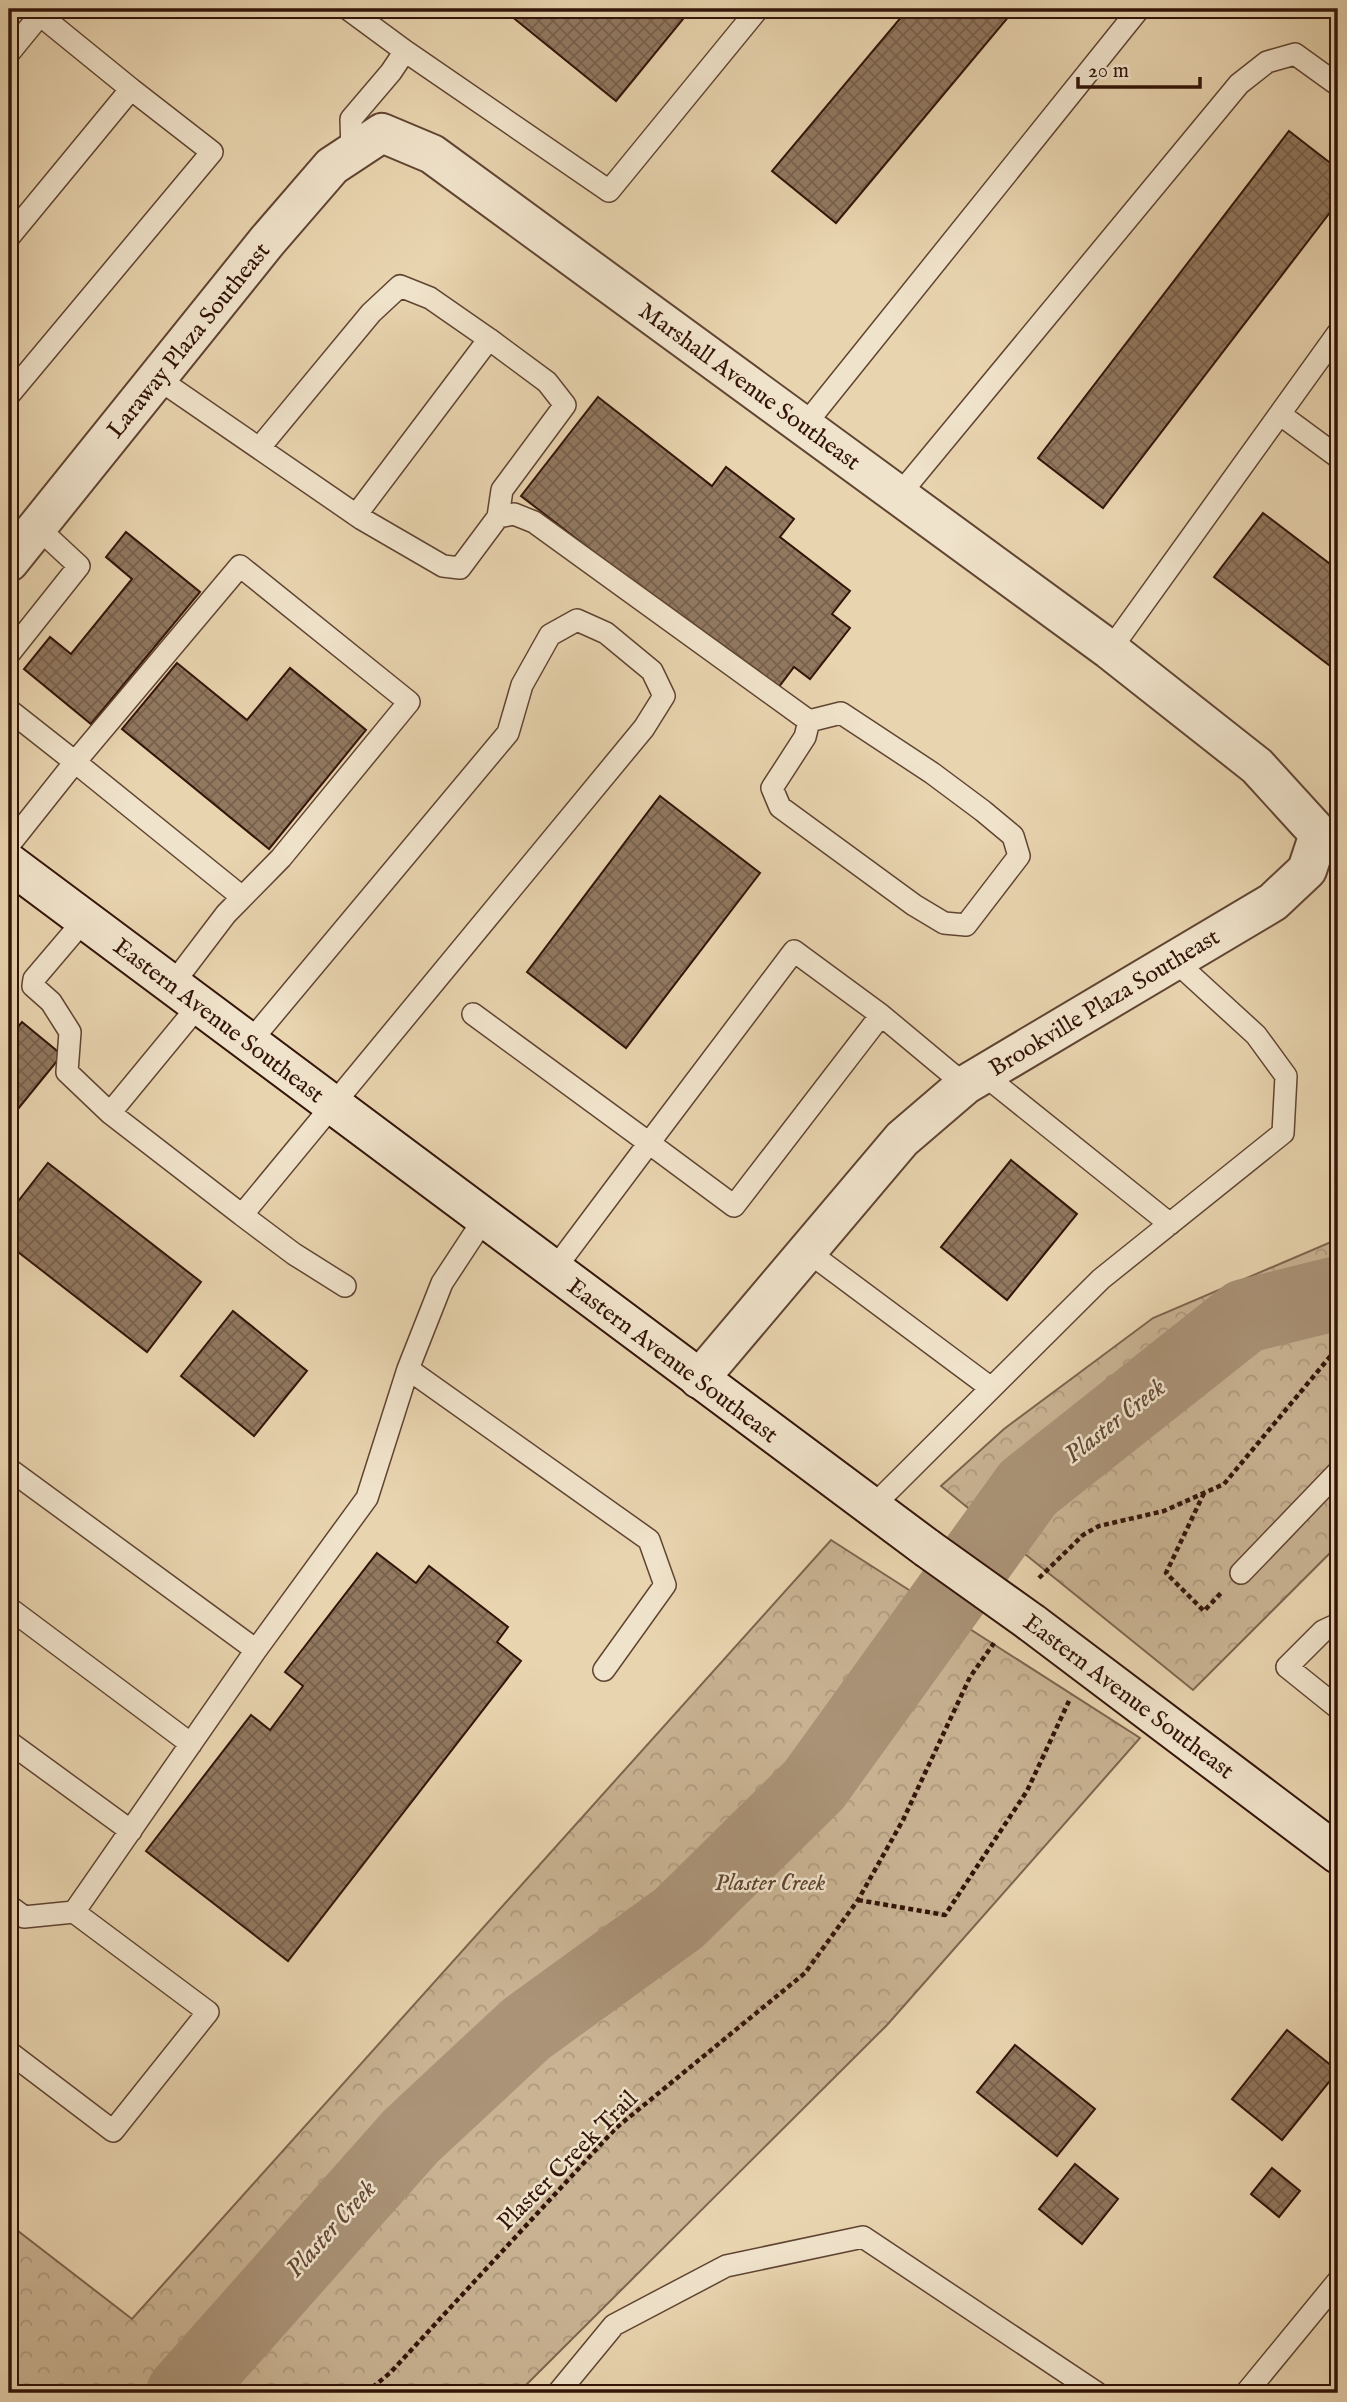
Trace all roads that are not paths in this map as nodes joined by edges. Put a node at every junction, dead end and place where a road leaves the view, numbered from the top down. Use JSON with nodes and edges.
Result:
{"nodes":[{"id":1,"x":348,"y":9,"type":"edge"},
{"id":2,"x":758,"y":9,"type":"edge"},
{"id":3,"x":1139,"y":9,"type":"edge"},
{"id":4,"x":36,"y":12,"type":"edge"},
{"id":5,"x":405,"y":51,"type":"junction"},
{"id":6,"x":9,"y":53,"type":"edge"},
{"id":7,"x":1338,"y":85,"type":"edge"},
{"id":8,"x":131,"y":89,"type":"junction"},
{"id":9,"x":367,"y":143,"type":"junction"},
{"id":10,"x":9,"y":237,"type":"edge"},
{"id":11,"x":1338,"y":333,"type":"edge"},
{"id":12,"x":489,"y":339,"type":"junction"},
{"id":13,"x":157,"y":378,"type":"junction"},
{"id":14,"x":9,"y":395,"type":"edge"},
{"id":15,"x":1281,"y":415,"type":"junction"},
{"id":16,"x":804,"y":426,"type":"junction"},
{"id":17,"x":260,"y":447,"type":"junction"},
{"id":18,"x":1338,"y":457,"type":"edge"},
{"id":19,"x":899,"y":495,"type":"junction"},
{"id":20,"x":356,"y":515,"type":"junction"},
{"id":21,"x":498,"y":517,"type":"junction"},
{"id":22,"x":37,"y":527,"type":"junction"},
{"id":23,"x":9,"y":562,"type":"edge"},
{"id":24,"x":1111,"y":650,"type":"junction"},
{"id":25,"x":9,"y":654,"type":"edge"},
{"id":26,"x":9,"y":710,"type":"edge"},
{"id":27,"x":809,"y":721,"type":"junction"},
{"id":28,"x":75,"y":762,"type":"junction"},
{"id":29,"x":9,"y":845,"type":"edge"},
{"id":30,"x":9,"y":863,"type":"edge"},
{"id":31,"x":242,"y":897,"type":"junction"},
{"id":32,"x":85,"y":919,"type":"junction"},
{"id":33,"x":1174,"y":960,"type":"junction"},
{"id":34,"x":185,"y":995,"type":"junction"},
{"id":35,"x":473,"y":1014,"type":"dead end"},
{"id":36,"x":881,"y":1015,"type":"junction"},
{"id":37,"x":249,"y":1043,"type":"junction"},
{"id":38,"x":974,"y":1080,"type":"junction"},
{"id":39,"x":333,"y":1105,"type":"junction"},
{"id":40,"x":110,"y":1113,"type":"junction"},
{"id":41,"x":649,"y":1143,"type":"junction"},
{"id":42,"x":242,"y":1214,"type":"junction"},
{"id":43,"x":484,"y":1219,"type":"junction"},
{"id":44,"x":1170,"y":1224,"type":"junction"},
{"id":45,"x":807,"y":1251,"type":"junction"},
{"id":46,"x":553,"y":1271,"type":"junction"},
{"id":47,"x":345,"y":1286,"type":"dead end"},
{"id":48,"x":408,"y":1369,"type":"junction"},
{"id":49,"x":699,"y":1379,"type":"junction"},
{"id":50,"x":991,"y":1388,"type":"junction"},
{"id":51,"x":9,"y":1469,"type":"edge"},
{"id":52,"x":1338,"y":1472,"type":"edge"},
{"id":53,"x":872,"y":1507,"type":"junction"},
{"id":54,"x":1241,"y":1573,"type":"road end"},
{"id":55,"x":9,"y":1608,"type":"edge"},
{"id":56,"x":1338,"y":1624,"type":"edge"},
{"id":57,"x":256,"y":1650,"type":"junction"},
{"id":58,"x":604,"y":1670,"type":"dead end"},
{"id":59,"x":1338,"y":1708,"type":"edge"},
{"id":60,"x":9,"y":1742,"type":"edge"},
{"id":61,"x":191,"y":1744,"type":"junction"},
{"id":62,"x":131,"y":1830,"type":"junction"},
{"id":63,"x":1338,"y":1854,"type":"edge"},
{"id":64,"x":9,"y":1906,"type":"edge"},
{"id":65,"x":74,"y":1912,"type":"junction"},
{"id":66,"x":9,"y":2052,"type":"edge"},
{"id":67,"x":1338,"y":2281,"type":"edge"},
{"id":68,"x":558,"y":2393,"type":"edge"},
{"id":69,"x":1097,"y":2393,"type":"edge"},
{"id":70,"x":1246,"y":2393,"type":"edge"}],
"edges":[{"from":1,"to":5,"type":"lane"},
{"from":2,"to":5,"type":"lane"},
{"from":3,"to":16,"type":"lane"},
{"from":4,"to":6,"type":"lane"},
{"from":4,"to":8,"type":"lane"},
{"from":5,"to":9,"type":"lane"},
{"from":7,"to":19,"type":"lane"},
{"from":8,"to":10,"type":"lane"},
{"from":8,"to":14,"type":"lane"},
{"from":9,"to":13,"type":"street","name":"Laraway Plaza Southeast"},
{"from":9,"to":16,"type":"street","name":"Marshall Avenue Southeast"},
{"from":11,"to":15,"type":"lane"},
{"from":12,"to":17,"type":"lane"},
{"from":12,"to":20,"type":"lane"},
{"from":12,"to":21,"type":"lane"},
{"from":13,"to":17,"type":"lane"},
{"from":13,"to":22,"type":"street","name":"Laraway Plaza Southeast"},
{"from":15,"to":18,"type":"lane"},
{"from":15,"to":24,"type":"lane"},
{"from":16,"to":19,"type":"street","name":"Marshall Avenue Southeast"},
{"from":17,"to":20,"type":"lane"},
{"from":19,"to":24,"type":"street","name":"Marshall Avenue Southeast"},
{"from":20,"to":21,"type":"lane"},
{"from":21,"to":27,"type":"lane"},
{"from":22,"to":23,"type":"street","name":"Laraway Plaza Southeast"},
{"from":22,"to":25,"type":"lane"},
{"from":24,"to":33,"type":"street","name":"Brookville Plaza Southeast"},
{"from":26,"to":28,"type":"lane"},
{"from":27,"to":27,"type":"lane"},
{"from":28,"to":29,"type":"lane"},
{"from":28,"to":31,"type":"lane"},
{"from":28,"to":31,"type":"lane"},
{"from":30,"to":32,"type":"street","name":"Eastern Avenue Southeast"},
{"from":31,"to":34,"type":"lane"},
{"from":32,"to":34,"type":"street","name":"Eastern Avenue Southeast"},
{"from":32,"to":40,"type":"lane"},
{"from":33,"to":38,"type":"street","name":"Brookville Plaza Southeast"},
{"from":33,"to":44,"type":"lane"},
{"from":34,"to":37,"type":"street","name":"Eastern Avenue Southeast"},
{"from":34,"to":40,"type":"lane"},
{"from":35,"to":41,"type":"lane"},
{"from":36,"to":38,"type":"lane"},
{"from":36,"to":41,"type":"lane"},
{"from":36,"to":41,"type":"lane"},
{"from":37,"to":39,"type":"street","name":"Eastern Avenue Southeast"},
{"from":37,"to":39,"type":"lane"},
{"from":38,"to":44,"type":"lane"},
{"from":38,"to":45,"type":"street","name":"Brookville Plaza Southeast"},
{"from":39,"to":42,"type":"lane"},
{"from":39,"to":43,"type":"street","name":"Eastern Avenue Southeast"},
{"from":40,"to":42,"type":"lane"},
{"from":41,"to":46,"type":"lane"},
{"from":42,"to":47,"type":"lane"},
{"from":43,"to":46,"type":"street","name":"Eastern Avenue Southeast"},
{"from":43,"to":48,"type":"lane"},
{"from":44,"to":50,"type":"lane"},
{"from":45,"to":49,"type":"street","name":"Brookville Plaza Southeast"},
{"from":45,"to":50,"type":"lane"},
{"from":46,"to":49,"type":"street","name":"Eastern Avenue Southeast"},
{"from":48,"to":57,"type":"lane"},
{"from":48,"to":58,"type":"lane"},
{"from":49,"to":53,"type":"street","name":"Eastern Avenue Southeast"},
{"from":50,"to":53,"type":"lane"},
{"from":51,"to":57,"type":"lane"},
{"from":52,"to":54,"type":"lane"},
{"from":53,"to":63,"type":"street","name":"Eastern Avenue Southeast","bridge":true},
{"from":55,"to":61,"type":"lane"},
{"from":56,"to":59,"type":"lane"},
{"from":57,"to":61,"type":"lane"},
{"from":60,"to":62,"type":"lane"},
{"from":61,"to":62,"type":"lane"},
{"from":62,"to":65,"type":"lane"},
{"from":64,"to":65,"type":"lane"},
{"from":65,"to":66,"type":"lane"},
{"from":67,"to":70,"type":"lane"},
{"from":68,"to":69,"type":"lane"}]}
